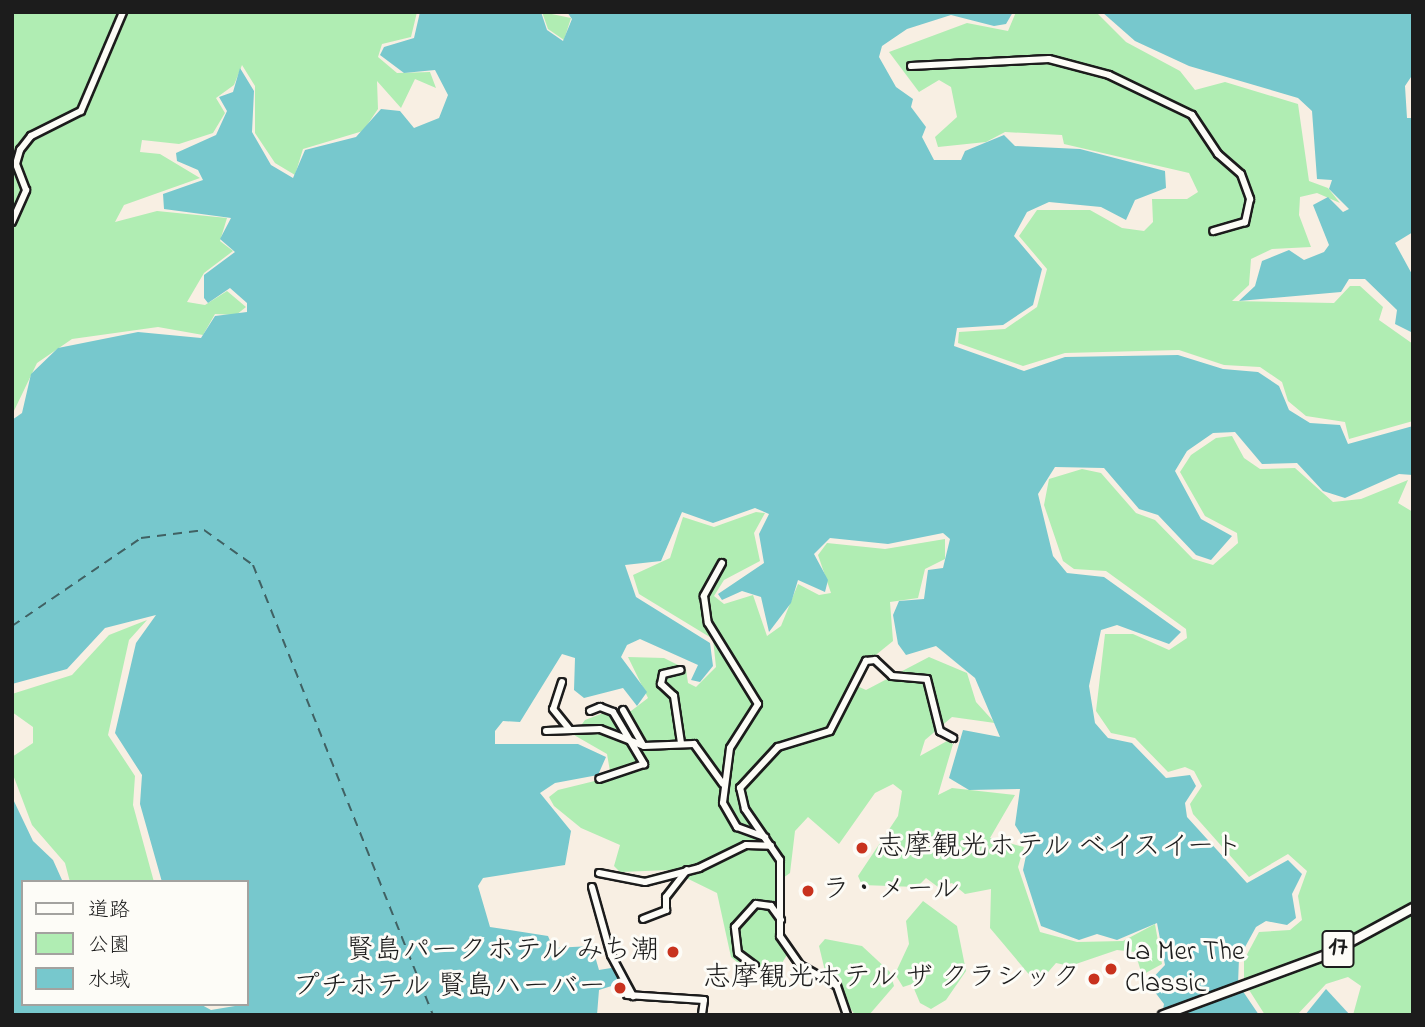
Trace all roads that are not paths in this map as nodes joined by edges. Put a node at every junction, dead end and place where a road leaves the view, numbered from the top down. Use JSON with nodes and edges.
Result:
{"nodes":[{"id":1,"x":122,"y":12,"type":"edge"},
{"id":2,"x":911,"y":66,"type":"dead end"},
{"id":3,"x":12,"y":222,"type":"edge"},
{"id":4,"x":1213,"y":232,"type":"dead end"},
{"id":5,"x":722,"y":563,"type":"dead end"},
{"id":6,"x":681,"y":670,"type":"dead end"},
{"id":7,"x":562,"y":682,"type":"dead end"},
{"id":8,"x":623,"y":710,"type":"dead end"},
{"id":9,"x":590,"y":712,"type":"dead end"},
{"id":10,"x":547,"y":730,"type":"dead end"},
{"id":11,"x":571,"y":730,"type":"junction"},
{"id":12,"x":953,"y":738,"type":"dead end"},
{"id":13,"x":628,"y":740,"type":"junction"},
{"id":14,"x":681,"y":743,"type":"junction"},
{"id":15,"x":644,"y":746,"type":"junction"},
{"id":16,"x":599,"y":779,"type":"dead end"},
{"id":17,"x":723,"y":785,"type":"junction"},
{"id":18,"x":765,"y":837,"type":"junction"},
{"id":19,"x":771,"y":846,"type":"junction"},
{"id":20,"x":687,"y":870,"type":"junction"},
{"id":21,"x":599,"y":873,"type":"dead end"},
{"id":22,"x":592,"y":887,"type":"dead end"},
{"id":23,"x":1413,"y":908,"type":"edge"},
{"id":24,"x":643,"y":919,"type":"dead end"},
{"id":25,"x":781,"y":920,"type":"junction"},
{"id":26,"x":755,"y":966,"type":"dead end"},
{"id":27,"x":702,"y":1015,"type":"edge"},
{"id":28,"x":847,"y":1015,"type":"edge"},
{"id":29,"x":1163,"y":1015,"type":"edge"}],
"edges":[{"from":1,"to":3,"type":"street"},
{"from":2,"to":4,"type":"street"},
{"from":5,"to":17,"type":"street"},
{"from":6,"to":14,"type":"street"},
{"from":7,"to":11,"type":"street"},
{"from":8,"to":15,"type":"street"},
{"from":9,"to":13,"type":"street"},
{"from":10,"to":11,"type":"street"},
{"from":11,"to":13,"type":"street"},
{"from":12,"to":18,"type":"street"},
{"from":13,"to":15,"type":"street"},
{"from":13,"to":16,"type":"street"},
{"from":14,"to":15,"type":"street"},
{"from":14,"to":17,"type":"street"},
{"from":17,"to":18,"type":"street"},
{"from":18,"to":19,"type":"street"},
{"from":19,"to":20,"type":"street"},
{"from":19,"to":25,"type":"street"},
{"from":20,"to":21,"type":"street"},
{"from":20,"to":24,"type":"street"},
{"from":22,"to":27,"type":"street"},
{"from":23,"to":29,"type":"main road","number":"17"},
{"from":25,"to":26,"type":"street"},
{"from":25,"to":28,"type":"street"}]}
